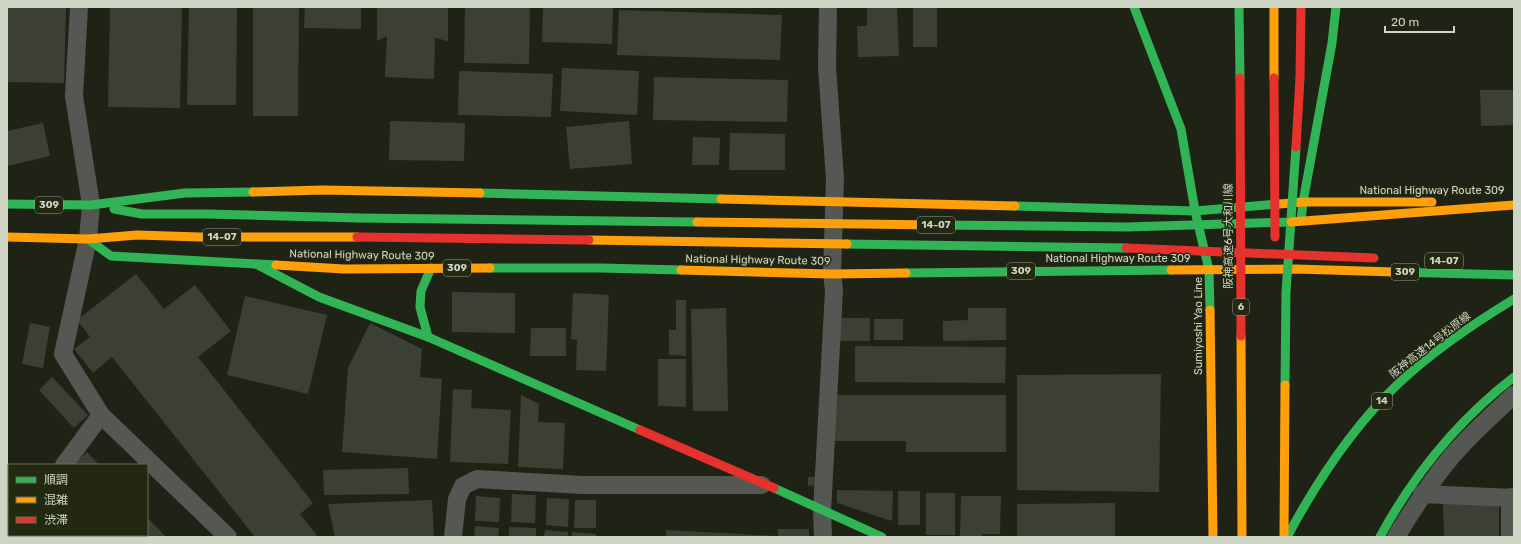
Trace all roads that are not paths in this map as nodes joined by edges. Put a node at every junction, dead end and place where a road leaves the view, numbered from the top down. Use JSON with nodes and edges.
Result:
{"nodes":[{"id":1,"x":79,"y":7,"type":"edge"},
{"id":2,"x":828,"y":7,"type":"edge"},
{"id":3,"x":1134,"y":7,"type":"edge"},
{"id":4,"x":1239,"y":7,"type":"edge"},
{"id":5,"x":1274,"y":7,"type":"edge"},
{"id":6,"x":1301,"y":7,"type":"edge"},
{"id":7,"x":1336,"y":7,"type":"edge"},
{"id":8,"x":835,"y":201,"type":"junction"},
{"id":9,"x":1303,"y":202,"type":"junction"},
{"id":10,"x":7,"y":204,"type":"edge"},
{"id":11,"x":1514,"y":204,"type":"edge"},
{"id":12,"x":91,"y":205,"type":"junction"},
{"id":13,"x":1195,"y":211,"type":"junction"},
{"id":14,"x":1300,"y":232,"type":"dead end"},
{"id":15,"x":7,"y":237,"type":"edge"},
{"id":16,"x":88,"y":239,"type":"junction"},
{"id":17,"x":1298,"y":247,"type":"dead end"},
{"id":18,"x":1381,"y":259,"type":"dead end"},
{"id":19,"x":256,"y":264,"type":"junction"},
{"id":20,"x":431,"y":268,"type":"junction"},
{"id":21,"x":1296,"y":269,"type":"junction"},
{"id":22,"x":1210,"y":270,"type":"junction"},
{"id":23,"x":832,"y":274,"type":"junction"},
{"id":24,"x":1514,"y":275,"type":"edge"},
{"id":25,"x":1275,"y":276,"type":"dead end"},
{"id":26,"x":1296,"y":283,"type":"dead end"},
{"id":27,"x":1514,"y":299,"type":"edge"},
{"id":28,"x":428,"y":337,"type":"junction"},
{"id":29,"x":1295,"y":349,"type":"dead end"},
{"id":30,"x":1514,"y":377,"type":"edge"},
{"id":31,"x":1514,"y":395,"type":"edge"},
{"id":32,"x":101,"y":415,"type":"junction"},
{"id":33,"x":1275,"y":434,"type":"dead end"},
{"id":34,"x":65,"y":464,"type":"edge"},
{"id":35,"x":766,"y":485,"type":"junction"},
{"id":36,"x":1422,"y":494,"type":"junction"},
{"id":37,"x":1512,"y":498,"type":"edge"},
{"id":38,"x":822,"y":511,"type":"junction"},
{"id":39,"x":1288,"y":536,"type":"edge"},
{"id":40,"x":228,"y":537,"type":"edge"},
{"id":41,"x":453,"y":537,"type":"edge"},
{"id":42,"x":823,"y":537,"type":"edge"},
{"id":43,"x":882,"y":537,"type":"edge"},
{"id":44,"x":1214,"y":537,"type":"edge"},
{"id":45,"x":1242,"y":537,"type":"edge"},
{"id":46,"x":1380,"y":537,"type":"edge"},
{"id":47,"x":1396,"y":537,"type":"edge"},
{"id":48,"x":1510,"y":537,"type":"edge"}],
"edges":[{"from":1,"to":12,"type":"street"},
{"from":2,"to":8,"type":"street"},
{"from":3,"to":13,"type":"main road","name":"Sumiyoshi Yao Line"},
{"from":4,"to":45,"type":"main road","name":"阪神高速6号大和川線","number":"6","bridge":true},
{"from":5,"to":25,"type":"main road","bridge":true},
{"from":6,"to":39,"type":"main road","bridge":true},
{"from":7,"to":9,"type":"main road"},
{"from":8,"to":12,"type":"main road","name":"National Highway Route 309","number":"309"},
{"from":8,"to":13,"type":"main road","name":"National Highway Route 309","number":"309"},
{"from":8,"to":23,"type":"street"},
{"from":9,"to":11,"type":"main road","name":"National Highway Route 309","number":"309"},
{"from":9,"to":13,"type":"main road","name":"National Highway Route 309","number":"309"},
{"from":9,"to":14,"type":"main road"},
{"from":10,"to":12,"type":"main road","name":"National Highway Route 309","number":"309"},
{"from":11,"to":12,"type":"main road","number":"14-07","bridge":true},
{"from":12,"to":16,"type":"street"},
{"from":13,"to":22,"type":"main road","name":"Sumiyoshi Yao Line"},
{"from":15,"to":16,"type":"main road"},
{"from":16,"to":18,"type":"main road","number":"14-07","bridge":true},
{"from":16,"to":19,"type":"main road","name":"National Highway Route 309","number":"309"},
{"from":16,"to":32,"type":"street"},
{"from":17,"to":21,"type":"main road"},
{"from":19,"to":20,"type":"main road","name":"National Highway Route 309","number":"309"},
{"from":19,"to":28,"type":"main road"},
{"from":20,"to":23,"type":"main road","name":"National Highway Route 309","number":"309"},
{"from":20,"to":28,"type":"main road"},
{"from":21,"to":22,"type":"main road","name":"National Highway Route 309","number":"309"},
{"from":21,"to":24,"type":"main road","name":"National Highway Route 309","number":"309"},
{"from":21,"to":26,"type":"main road"},
{"from":22,"to":23,"type":"main road","name":"National Highway Route 309","number":"309"},
{"from":22,"to":44,"type":"main road","name":"Sumiyoshi Yao Line"},
{"from":23,"to":38,"type":"street"},
{"from":27,"to":39,"type":"main road","name":"阪神高速14号松原線","number":"14","bridge":true},
{"from":28,"to":35,"type":"main road"},
{"from":29,"to":39,"type":"main road"},
{"from":30,"to":46,"type":"main road"},
{"from":31,"to":36,"type":"street"},
{"from":32,"to":34,"type":"street"},
{"from":32,"to":40,"type":"street"},
{"from":33,"to":39,"type":"main road"},
{"from":35,"to":38,"type":"main road"},
{"from":35,"to":41,"type":"street"},
{"from":36,"to":37,"type":"street"},
{"from":36,"to":47,"type":"street"},
{"from":37,"to":48,"type":"street"},
{"from":38,"to":42,"type":"street"},
{"from":38,"to":43,"type":"main road"}]}
